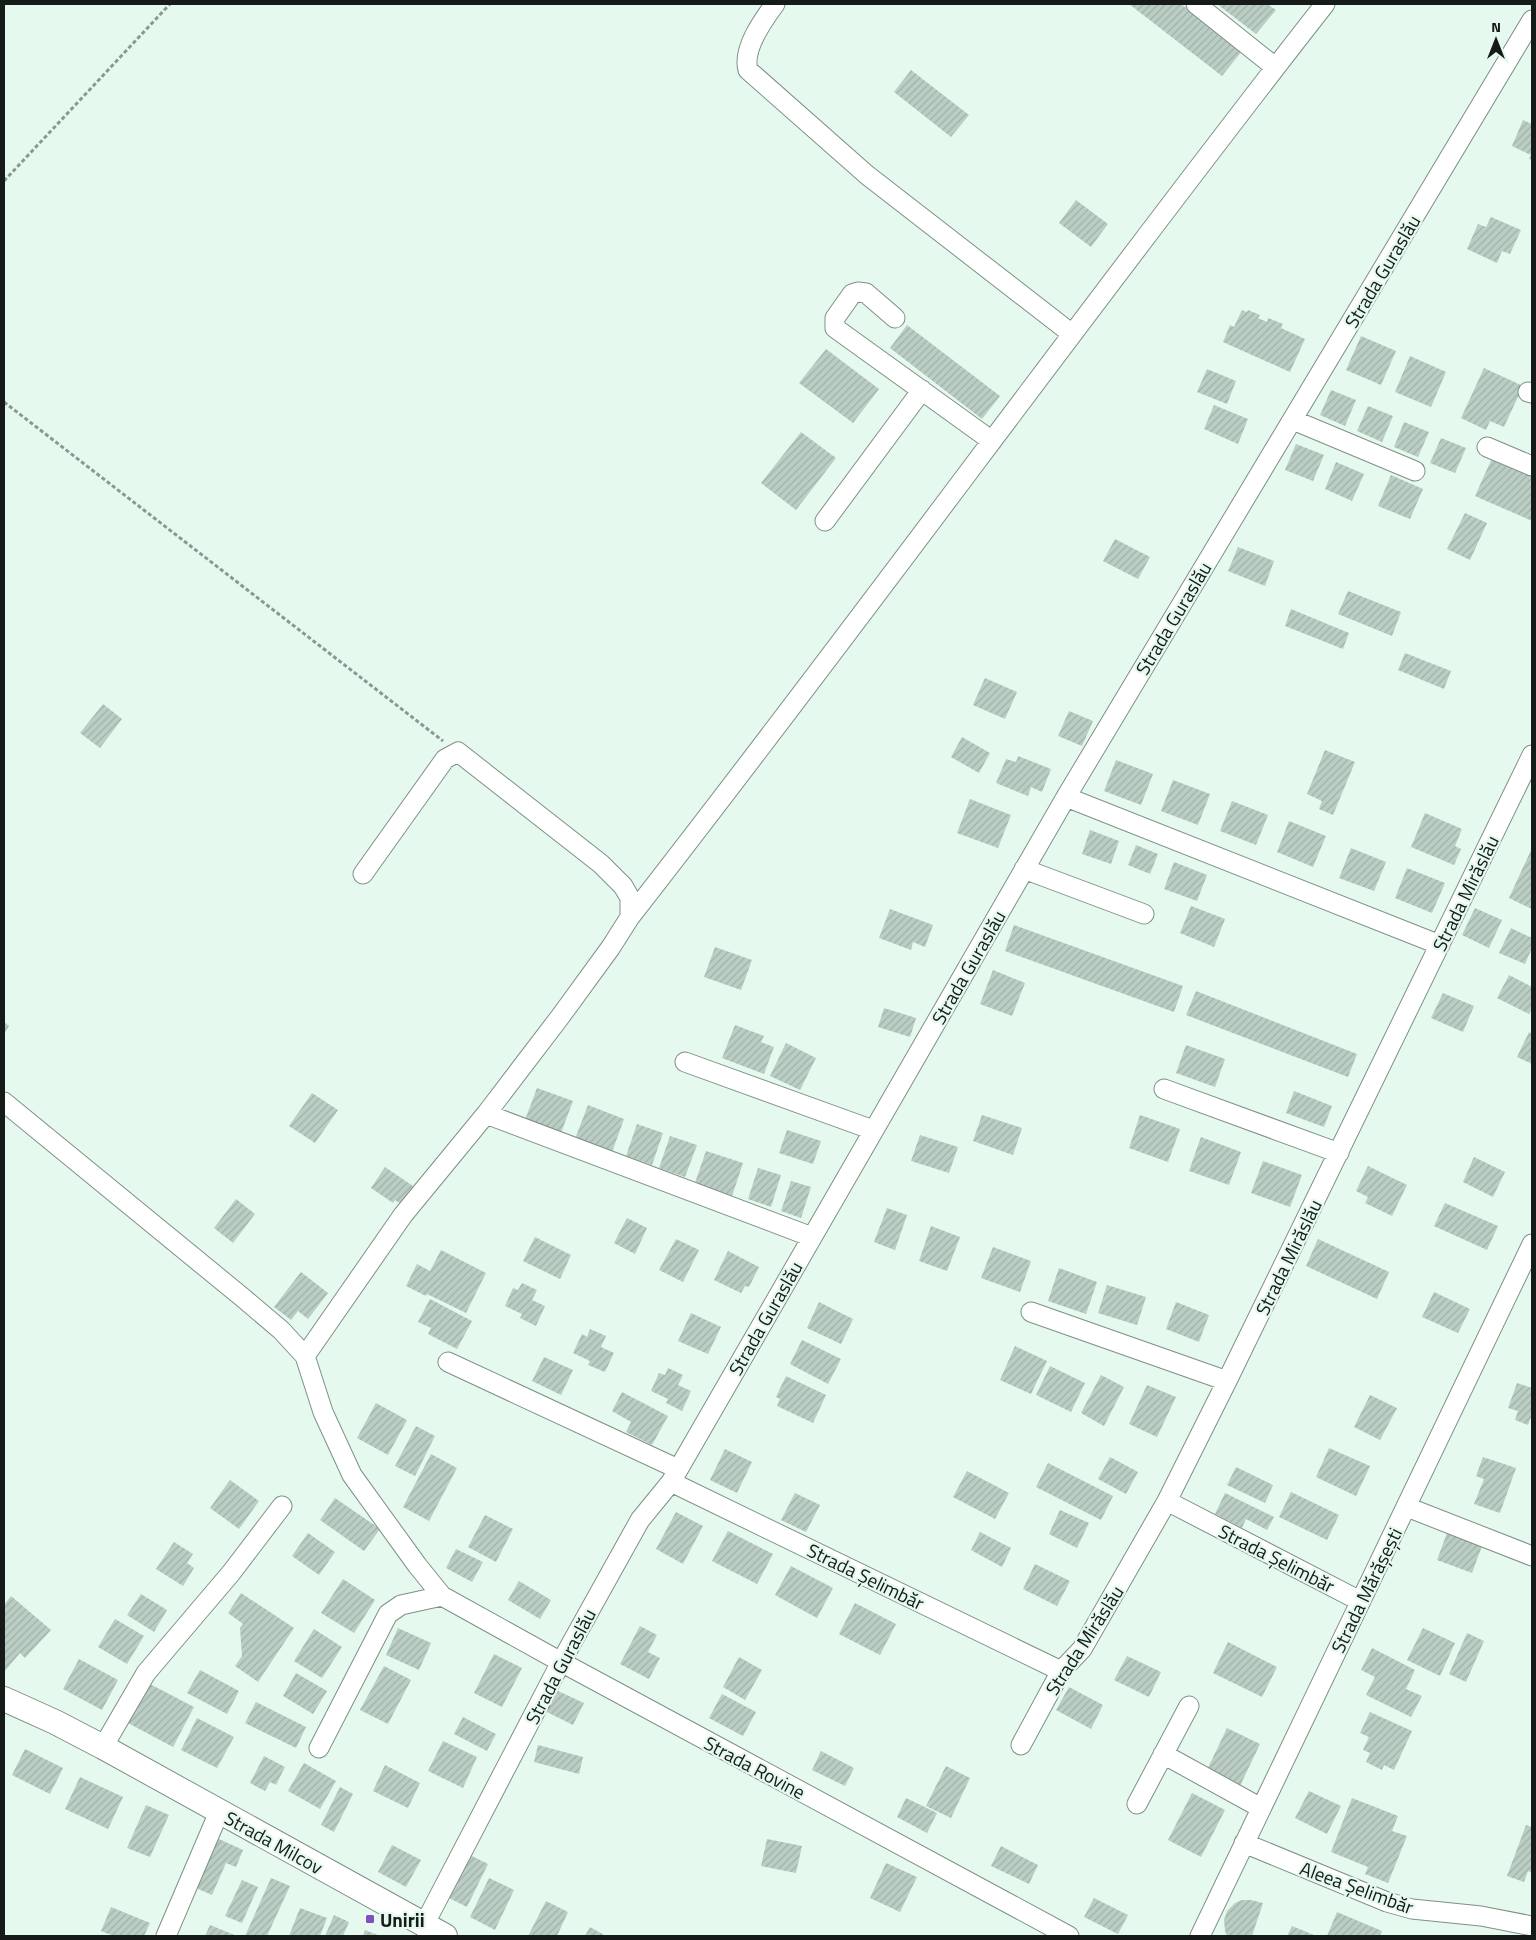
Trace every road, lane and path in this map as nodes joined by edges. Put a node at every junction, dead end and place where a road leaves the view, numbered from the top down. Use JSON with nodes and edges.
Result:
{"nodes":[{"id":1,"x":170,"y":4,"type":"edge"},
{"id":2,"x":775,"y":4,"type":"edge"},
{"id":3,"x":1196,"y":4,"type":"edge"},
{"id":4,"x":1325,"y":4,"type":"edge"},
{"id":5,"x":1532,"y":20,"type":"edge"},
{"id":6,"x":1275,"y":67,"type":"junction"},
{"id":7,"x":4,"y":181,"type":"edge"},
{"id":8,"x":896,"y":318,"type":"dead end"},
{"id":9,"x":1072,"y":334,"type":"junction"},
{"id":10,"x":922,"y":390,"type":"junction"},
{"id":11,"x":4,"y":402,"type":"edge"},
{"id":12,"x":1293,"y":420,"type":"junction"},
{"id":13,"x":992,"y":441,"type":"junction"},
{"id":14,"x":1487,"y":447,"type":"dead end"},
{"id":15,"x":1532,"y":466,"type":"edge"},
{"id":16,"x":1415,"y":471,"type":"dead end"},
{"id":17,"x":825,"y":521,"type":"dead end"},
{"id":18,"x":458,"y":752,"type":"junction"},
{"id":19,"x":1532,"y":755,"type":"edge"},
{"id":20,"x":1066,"y":797,"type":"junction"},
{"id":21,"x":1024,"y":869,"type":"junction"},
{"id":22,"x":362,"y":874,"type":"dead end"},
{"id":23,"x":1144,"y":914,"type":"dead end"},
{"id":24,"x":630,"y":916,"type":"junction"},
{"id":25,"x":1440,"y":945,"type":"junction"},
{"id":26,"x":685,"y":1062,"type":"dead end"},
{"id":27,"x":1164,"y":1089,"type":"dead end"},
{"id":28,"x":4,"y":1102,"type":"edge"},
{"id":29,"x":486,"y":1114,"type":"junction"},
{"id":30,"x":874,"y":1130,"type":"junction"},
{"id":31,"x":1339,"y":1153,"type":"junction"},
{"id":32,"x":812,"y":1237,"type":"junction"},
{"id":33,"x":1532,"y":1244,"type":"edge"},
{"id":34,"x":1032,"y":1312,"type":"dead end"},
{"id":35,"x":305,"y":1356,"type":"junction"},
{"id":36,"x":448,"y":1362,"type":"dead end"},
{"id":37,"x":1227,"y":1381,"type":"junction"},
{"id":38,"x":675,"y":1475,"type":"junction"},
{"id":39,"x":1167,"y":1501,"type":"junction"},
{"id":40,"x":282,"y":1506,"type":"dead end"},
{"id":41,"x":1408,"y":1507,"type":"junction"},
{"id":42,"x":1532,"y":1556,"type":"edge"},
{"id":43,"x":442,"y":1596,"type":"junction"},
{"id":44,"x":1360,"y":1601,"type":"junction"},
{"id":45,"x":561,"y":1662,"type":"junction"},
{"id":46,"x":1061,"y":1671,"type":"junction"},
{"id":47,"x":4,"y":1699,"type":"edge"},
{"id":48,"x":1189,"y":1706,"type":"dead end"},
{"id":49,"x":1021,"y":1745,"type":"dead end"},
{"id":50,"x":103,"y":1747,"type":"junction"},
{"id":51,"x":319,"y":1748,"type":"dead end"},
{"id":52,"x":1163,"y":1754,"type":"junction"},
{"id":53,"x":1137,"y":1804,"type":"dead end"},
{"id":54,"x":1261,"y":1808,"type":"junction"},
{"id":55,"x":219,"y":1812,"type":"junction"},
{"id":56,"x":1244,"y":1844,"type":"junction"},
{"id":57,"x":424,"y":1925,"type":"junction"},
{"id":58,"x":1529,"y":1929,"type":"edge"},
{"id":59,"x":166,"y":1936,"type":"edge"},
{"id":60,"x":445,"y":1936,"type":"edge"},
{"id":61,"x":1069,"y":1936,"type":"edge"},
{"id":62,"x":1200,"y":1936,"type":"edge"}],
"edges":[{"from":1,"to":7,"type":"path"},
{"from":2,"to":9,"type":"street"},
{"from":3,"to":6,"type":"street"},
{"from":4,"to":6,"type":"street"},
{"from":5,"to":12,"type":"street","name":"Strada Guraslău"},
{"from":6,"to":9,"type":"street"},
{"from":8,"to":10,"type":"street"},
{"from":9,"to":13,"type":"street"},
{"from":10,"to":13,"type":"street"},
{"from":10,"to":17,"type":"street"},
{"from":11,"to":18,"type":"path"},
{"from":12,"to":16,"type":"street"},
{"from":12,"to":20,"type":"street","name":"Strada Guraslău"},
{"from":13,"to":24,"type":"street"},
{"from":14,"to":15,"type":"street"},
{"from":18,"to":22,"type":"street"},
{"from":18,"to":24,"type":"street"},
{"from":19,"to":25,"type":"street","name":"Strada Mirăslău"},
{"from":20,"to":21,"type":"street","name":"Strada Guraslău"},
{"from":20,"to":25,"type":"street"},
{"from":21,"to":23,"type":"street"},
{"from":21,"to":30,"type":"street","name":"Strada Guraslău"},
{"from":24,"to":29,"type":"street"},
{"from":25,"to":31,"type":"street","name":"Strada Mirăslău"},
{"from":26,"to":30,"type":"street"},
{"from":27,"to":31,"type":"street"},
{"from":28,"to":35,"type":"street"},
{"from":29,"to":32,"type":"street"},
{"from":29,"to":35,"type":"street"},
{"from":30,"to":32,"type":"street","name":"Strada Guraslău"},
{"from":31,"to":37,"type":"street","name":"Strada Mirăslău"},
{"from":32,"to":38,"type":"street","name":"Strada Guraslău"},
{"from":33,"to":41,"type":"street","name":"Strada Mărășești"},
{"from":34,"to":37,"type":"street"},
{"from":35,"to":43,"type":"street"},
{"from":36,"to":38,"type":"street","name":"Strada Șelimbăr"},
{"from":37,"to":39,"type":"street","name":"Strada Mirăslău"},
{"from":38,"to":45,"type":"street","name":"Strada Guraslău"},
{"from":38,"to":46,"type":"street","name":"Strada Șelimbăr"},
{"from":39,"to":44,"type":"street","name":"Strada Șelimbăr"},
{"from":39,"to":46,"type":"street","name":"Strada Mirăslău"},
{"from":40,"to":50,"type":"street"},
{"from":41,"to":42,"type":"street"},
{"from":41,"to":44,"type":"street","name":"Strada Mărășești"},
{"from":43,"to":45,"type":"street","name":"Strada Rovine"},
{"from":43,"to":51,"type":"street"},
{"from":44,"to":54,"type":"street","name":"Strada Mărășești"},
{"from":45,"to":57,"type":"street","name":"Strada Guraslău"},
{"from":45,"to":61,"type":"street","name":"Strada Rovine"},
{"from":46,"to":49,"type":"street","name":"Strada Mirăslău"},
{"from":47,"to":50,"type":"main road","name":"Strada Milcov"},
{"from":48,"to":52,"type":"street"},
{"from":50,"to":55,"type":"main road","name":"Strada Milcov"},
{"from":52,"to":53,"type":"street"},
{"from":52,"to":54,"type":"street"},
{"from":54,"to":56,"type":"street","name":"Strada Mărășești"},
{"from":55,"to":57,"type":"main road","name":"Strada Milcov"},
{"from":55,"to":59,"type":"street"},
{"from":56,"to":58,"type":"street","name":"Aleea Șelimbăr"},
{"from":56,"to":62,"type":"street","name":"Strada Mărășești"},
{"from":57,"to":60,"type":"main road","name":"Strada Milcov"}]}
